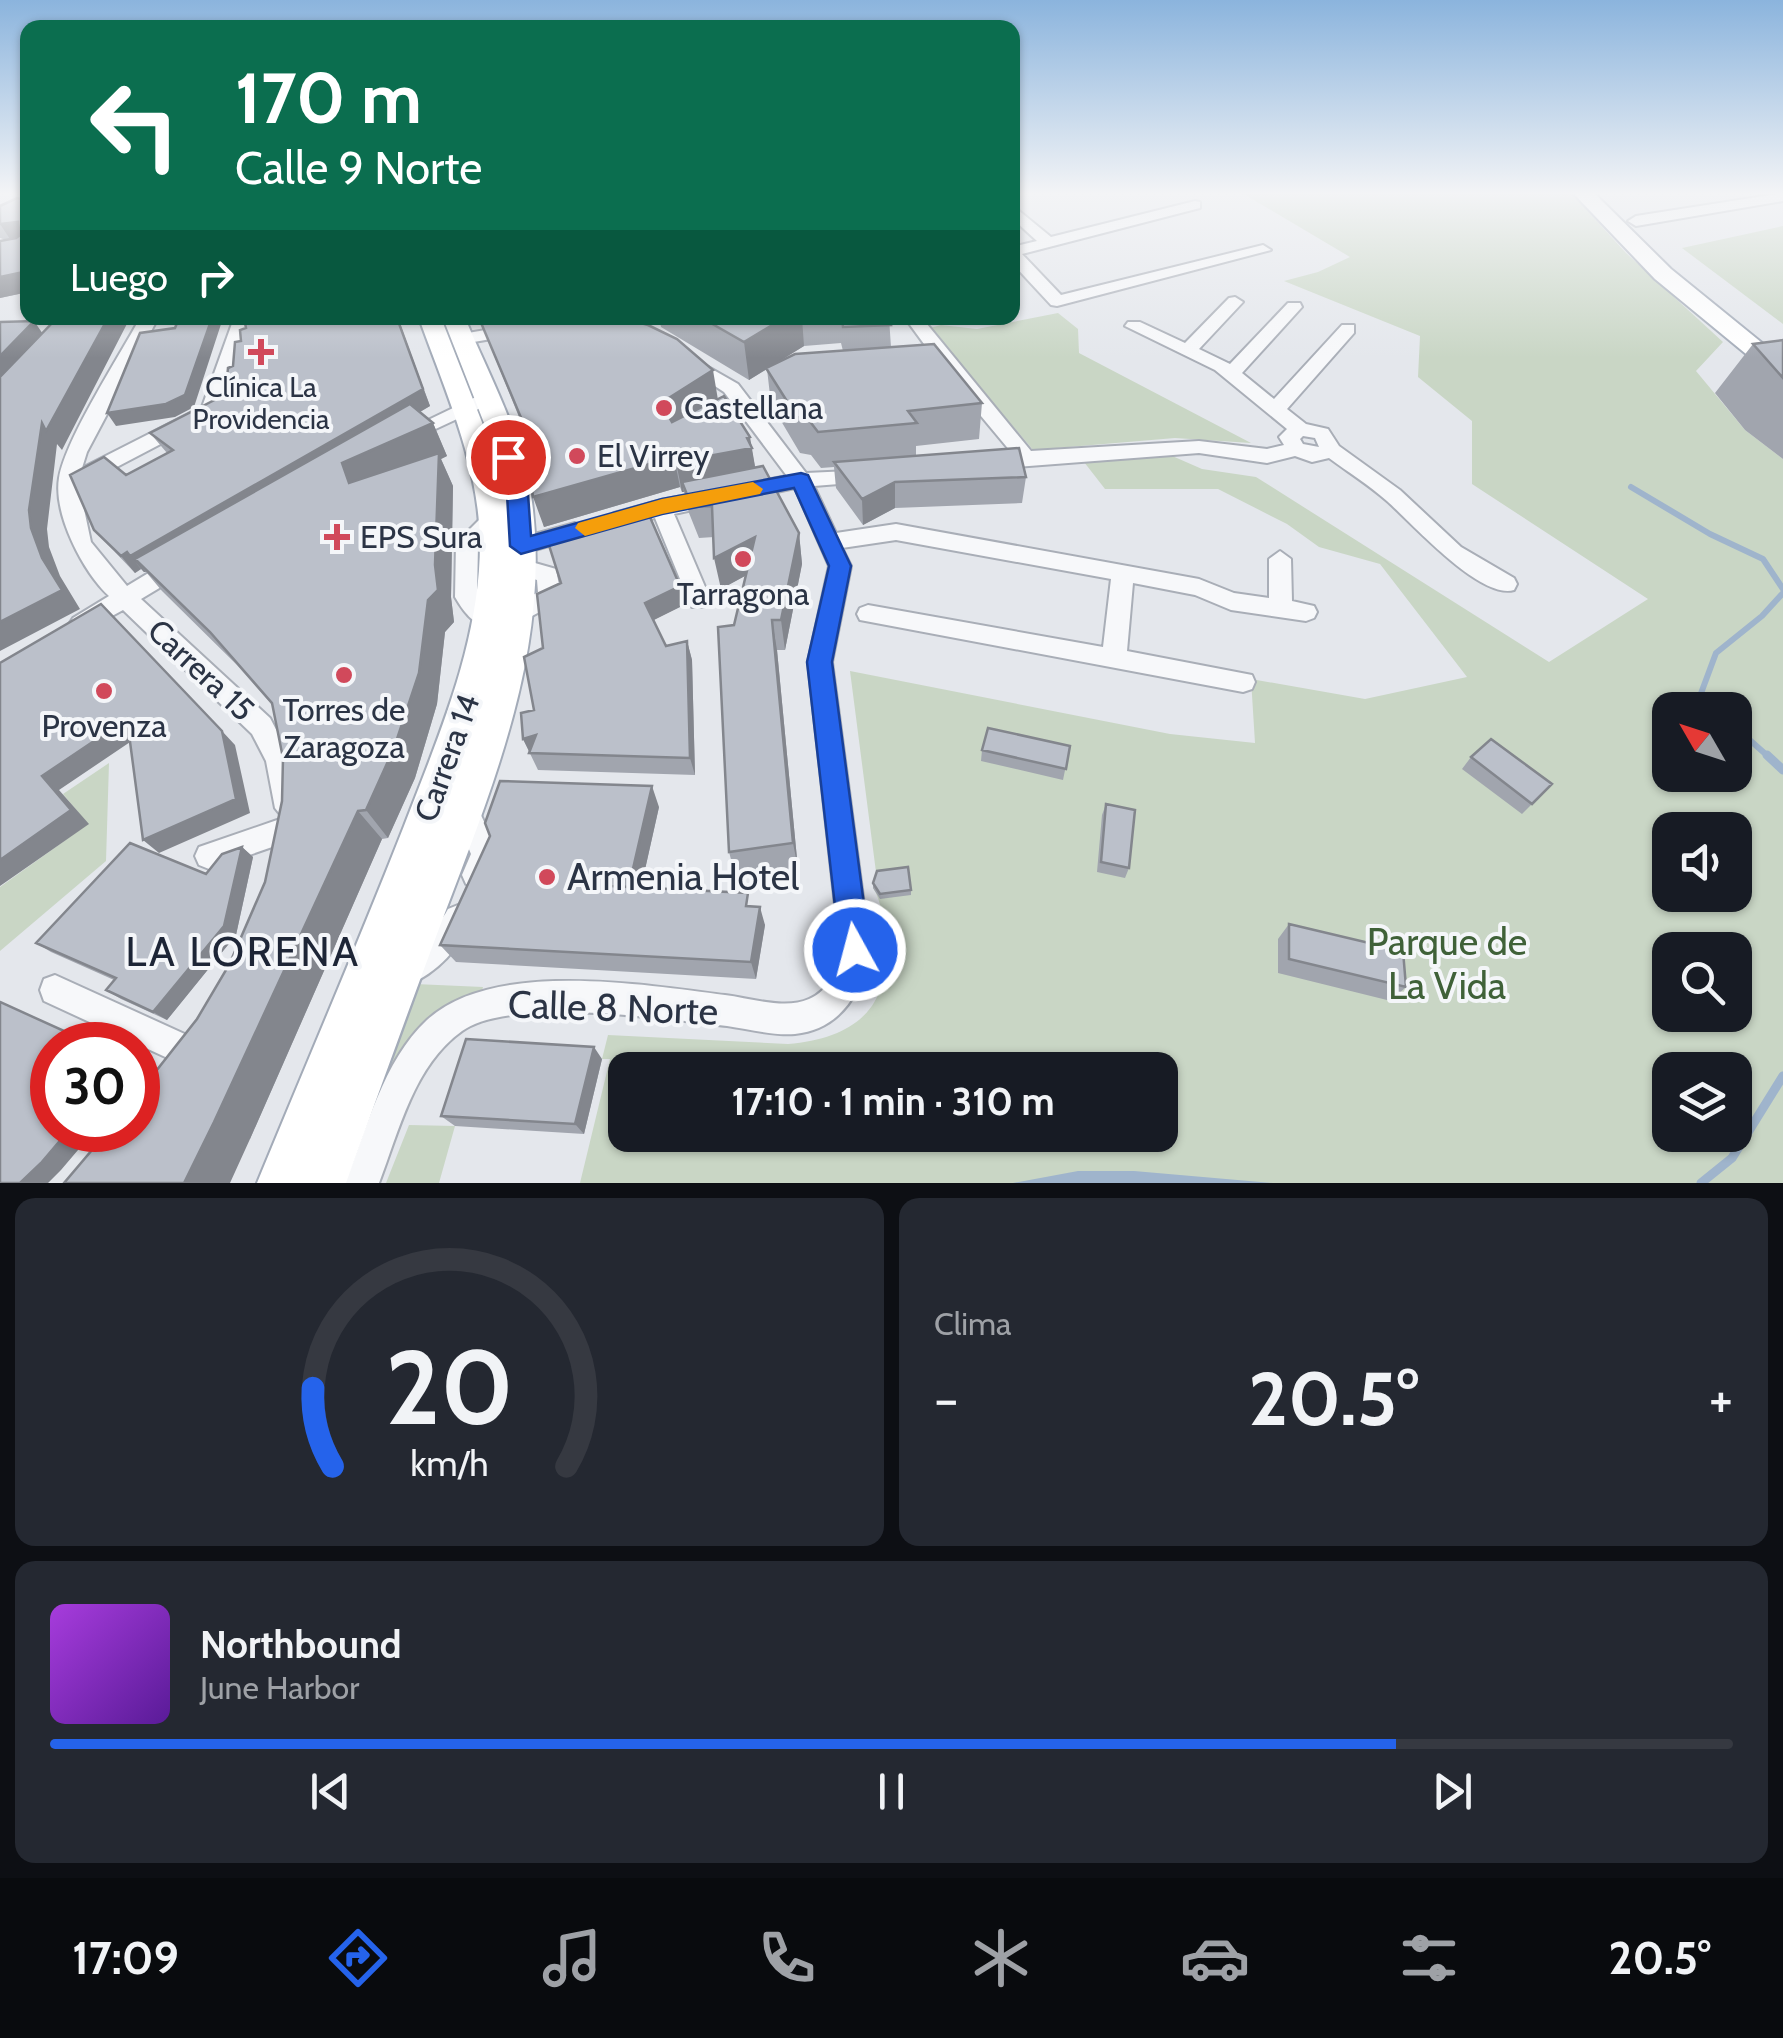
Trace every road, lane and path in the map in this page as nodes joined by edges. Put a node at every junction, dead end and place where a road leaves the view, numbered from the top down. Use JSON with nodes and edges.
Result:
{"nodes":[{"id":1,"x":1638,"y":248,"type":"edge"},
{"id":2,"x":1664,"y":248,"type":"edge"},
{"id":3,"x":1263,"y":250,"type":"dead end"},
{"id":4,"x":1020,"y":261,"type":"edge"},
{"id":5,"x":1235,"y":302,"type":"dead end"},
{"id":6,"x":1294,"y":308,"type":"dead end"},
{"id":7,"x":145,"y":325,"type":"edge"},
{"id":8,"x":241,"y":325,"type":"edge"},
{"id":9,"x":434,"y":325,"type":"edge"},
{"id":10,"x":918,"y":325,"type":"edge"},
{"id":11,"x":1134,"y":326,"type":"dead end"},
{"id":12,"x":458,"y":328,"type":"edge"},
{"id":13,"x":530,"y":329,"type":"edge"},
{"id":14,"x":1348,"y":329,"type":"dead end"},
{"id":15,"x":1189,"y":349,"type":"junction"},
{"id":16,"x":670,"y":350,"type":"edge"},
{"id":17,"x":1783,"y":352,"type":"edge"},
{"id":18,"x":1783,"y":372,"type":"edge"},
{"id":19,"x":1230,"y":375,"type":"junction"},
{"id":20,"x":473,"y":403,"type":"junction"},
{"id":21,"x":1276,"y":409,"type":"junction"},
{"id":22,"x":1298,"y":439,"type":"junction"},
{"id":23,"x":386,"y":447,"type":"edge"},
{"id":24,"x":1020,"y":458,"type":"junction"},
{"id":25,"x":974,"y":466,"type":"edge"},
{"id":26,"x":878,"y":474,"type":"edge"},
{"id":27,"x":801,"y":480,"type":"junction"},
{"id":28,"x":68,"y":482,"type":"junction"},
{"id":29,"x":662,"y":506,"type":"junction"},
{"id":30,"x":828,"y":542,"type":"junction"},
{"id":31,"x":197,"y":556,"type":"edge"},
{"id":32,"x":521,"y":557,"type":"junction"},
{"id":33,"x":1280,"y":559,"type":"dead end"},
{"id":34,"x":1122,"y":572,"type":"junction"},
{"id":35,"x":1506,"y":584,"type":"dead end"},
{"id":36,"x":124,"y":598,"type":"junction"},
{"id":37,"x":700,"y":601,"type":"dead end"},
{"id":38,"x":1281,"y":608,"type":"junction"},
{"id":39,"x":1306,"y":612,"type":"dead end"},
{"id":40,"x":868,"y":614,"type":"dead end"},
{"id":41,"x":504,"y":617,"type":"junction"},
{"id":42,"x":65,"y":633,"type":"edge"},
{"id":43,"x":1114,"y":659,"type":"junction"},
{"id":44,"x":1243,"y":682,"type":"dead end"},
{"id":45,"x":290,"y":828,"type":"junction"},
{"id":46,"x":209,"y":856,"type":"dead end"},
{"id":47,"x":285,"y":864,"type":"edge"},
{"id":48,"x":55,"y":990,"type":"dead end"},
{"id":49,"x":220,"y":1027,"type":"edge"},
{"id":50,"x":200,"y":1057,"type":"junction"},
{"id":51,"x":178,"y":1083,"type":"edge"},
{"id":52,"x":280,"y":1183,"type":"edge"},
{"id":53,"x":323,"y":1183,"type":"edge"},
{"id":54,"x":362,"y":1183,"type":"edge"}],
"edges":[{"from":1,"to":18,"type":"main road"},
{"from":2,"to":17,"type":"main road"},
{"from":3,"to":4,"type":"street"},
{"from":5,"to":15,"type":"street"},
{"from":6,"to":19,"type":"street"},
{"from":7,"to":28,"type":"street"},
{"from":8,"to":28,"type":"street"},
{"from":9,"to":20,"type":"main road","name":"Carrera 14"},
{"from":10,"to":24,"type":"street"},
{"from":11,"to":15,"type":"street"},
{"from":12,"to":13,"type":"street"},
{"from":12,"to":20,"type":"main road","name":"Carrera 14"},
{"from":14,"to":21,"type":"street"},
{"from":15,"to":19,"type":"street"},
{"from":16,"to":27,"type":"street"},
{"from":19,"to":21,"type":"street"},
{"from":20,"to":23,"type":"street"},
{"from":20,"to":32,"type":"main road","name":"Carrera 14"},
{"from":20,"to":41,"type":"main road","name":"Carrera 14"},
{"from":21,"to":22,"type":"street"},
{"from":22,"to":24,"type":"street"},
{"from":22,"to":35,"type":"street"},
{"from":24,"to":25,"type":"street"},
{"from":26,"to":27,"type":"street"},
{"from":27,"to":29,"type":"street"},
{"from":27,"to":30,"type":"street"},
{"from":28,"to":36,"type":"street","name":"Carrera 15"},
{"from":29,"to":32,"type":"street"},
{"from":29,"to":37,"type":"street"},
{"from":30,"to":34,"type":"street"},
{"from":30,"to":54,"type":"street","name":"Calle 8 Norte"},
{"from":31,"to":36,"type":"street"},
{"from":32,"to":41,"type":"main road","name":"Carrera 14"},
{"from":33,"to":38,"type":"street"},
{"from":34,"to":38,"type":"street"},
{"from":34,"to":43,"type":"street"},
{"from":36,"to":42,"type":"street"},
{"from":36,"to":45,"type":"street","name":"Carrera 15"},
{"from":38,"to":39,"type":"street"},
{"from":40,"to":43,"type":"street"},
{"from":41,"to":52,"type":"main road","name":"Carrera 14"},
{"from":41,"to":53,"type":"main road","name":"Carrera 14"},
{"from":43,"to":44,"type":"street"},
{"from":45,"to":46,"type":"street"},
{"from":45,"to":47,"type":"street","name":"Carrera 15"},
{"from":48,"to":50,"type":"street"},
{"from":49,"to":50,"type":"street"},
{"from":50,"to":51,"type":"street"}]}
